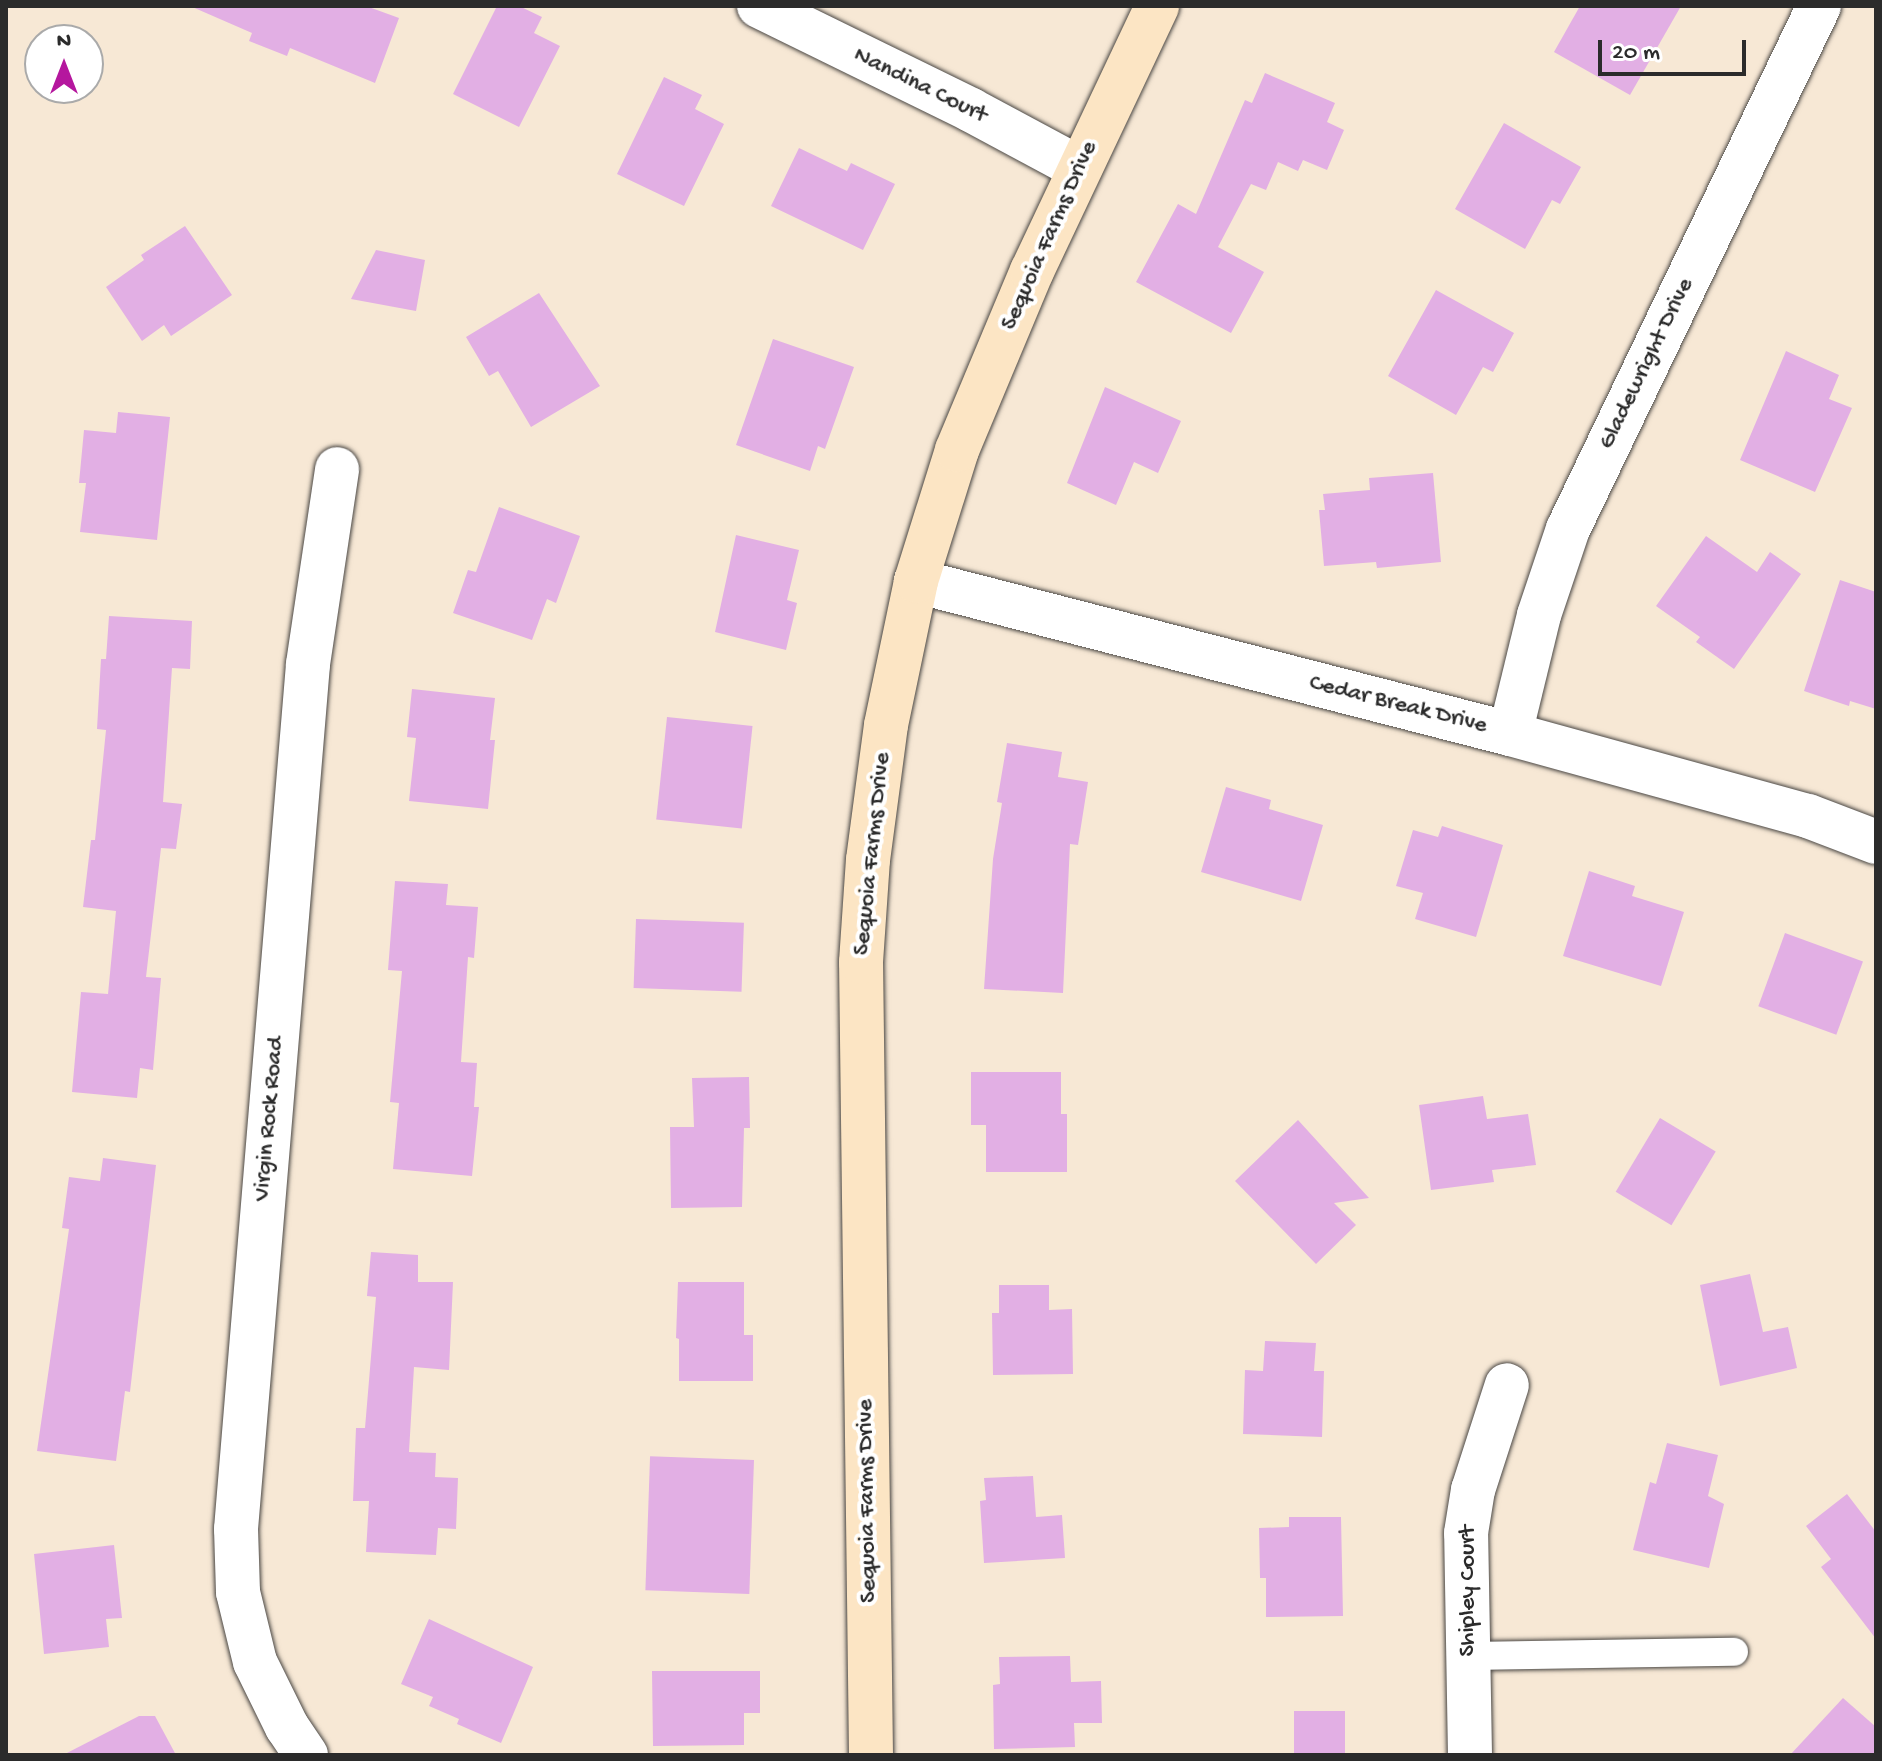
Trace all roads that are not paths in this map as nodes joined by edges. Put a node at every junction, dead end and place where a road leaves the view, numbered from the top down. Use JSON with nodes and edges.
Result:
{"nodes":[{"id":1,"x":759,"y":6,"type":"edge"},
{"id":2,"x":1157,"y":6,"type":"edge"},
{"id":3,"x":1819,"y":6,"type":"edge"},
{"id":4,"x":1079,"y":168,"type":"junction"},
{"id":5,"x":337,"y":469,"type":"dead end"},
{"id":6,"x":916,"y":581,"type":"junction"},
{"id":7,"x":1510,"y":734,"type":"junction"},
{"id":8,"x":1876,"y":842,"type":"edge"},
{"id":9,"x":1507,"y":1385,"type":"dead end"},
{"id":10,"x":1734,"y":1652,"type":"dead end"},
{"id":11,"x":1468,"y":1656,"type":"junction"},
{"id":12,"x":306,"y":1755,"type":"edge"},
{"id":13,"x":871,"y":1755,"type":"edge"},
{"id":14,"x":1470,"y":1755,"type":"edge"}],
"edges":[{"from":1,"to":4,"type":"street","name":"Nandina Court"},
{"from":2,"to":4,"type":"street","name":"Sequoia Farms Drive"},
{"from":3,"to":7,"type":"street","name":"Gladewright Drive"},
{"from":4,"to":6,"type":"street","name":"Sequoia Farms Drive"},
{"from":5,"to":12,"type":"street","name":"Virgin Rock Road"},
{"from":6,"to":7,"type":"street","name":"Cedar Break Drive"},
{"from":6,"to":13,"type":"street","name":"Sequoia Farms Drive"},
{"from":7,"to":8,"type":"street","name":"Cedar Break Drive"},
{"from":9,"to":11,"type":"street","name":"Shipley Court"},
{"from":10,"to":11,"type":"lane"},
{"from":11,"to":14,"type":"street","name":"Shipley Court"}]}
